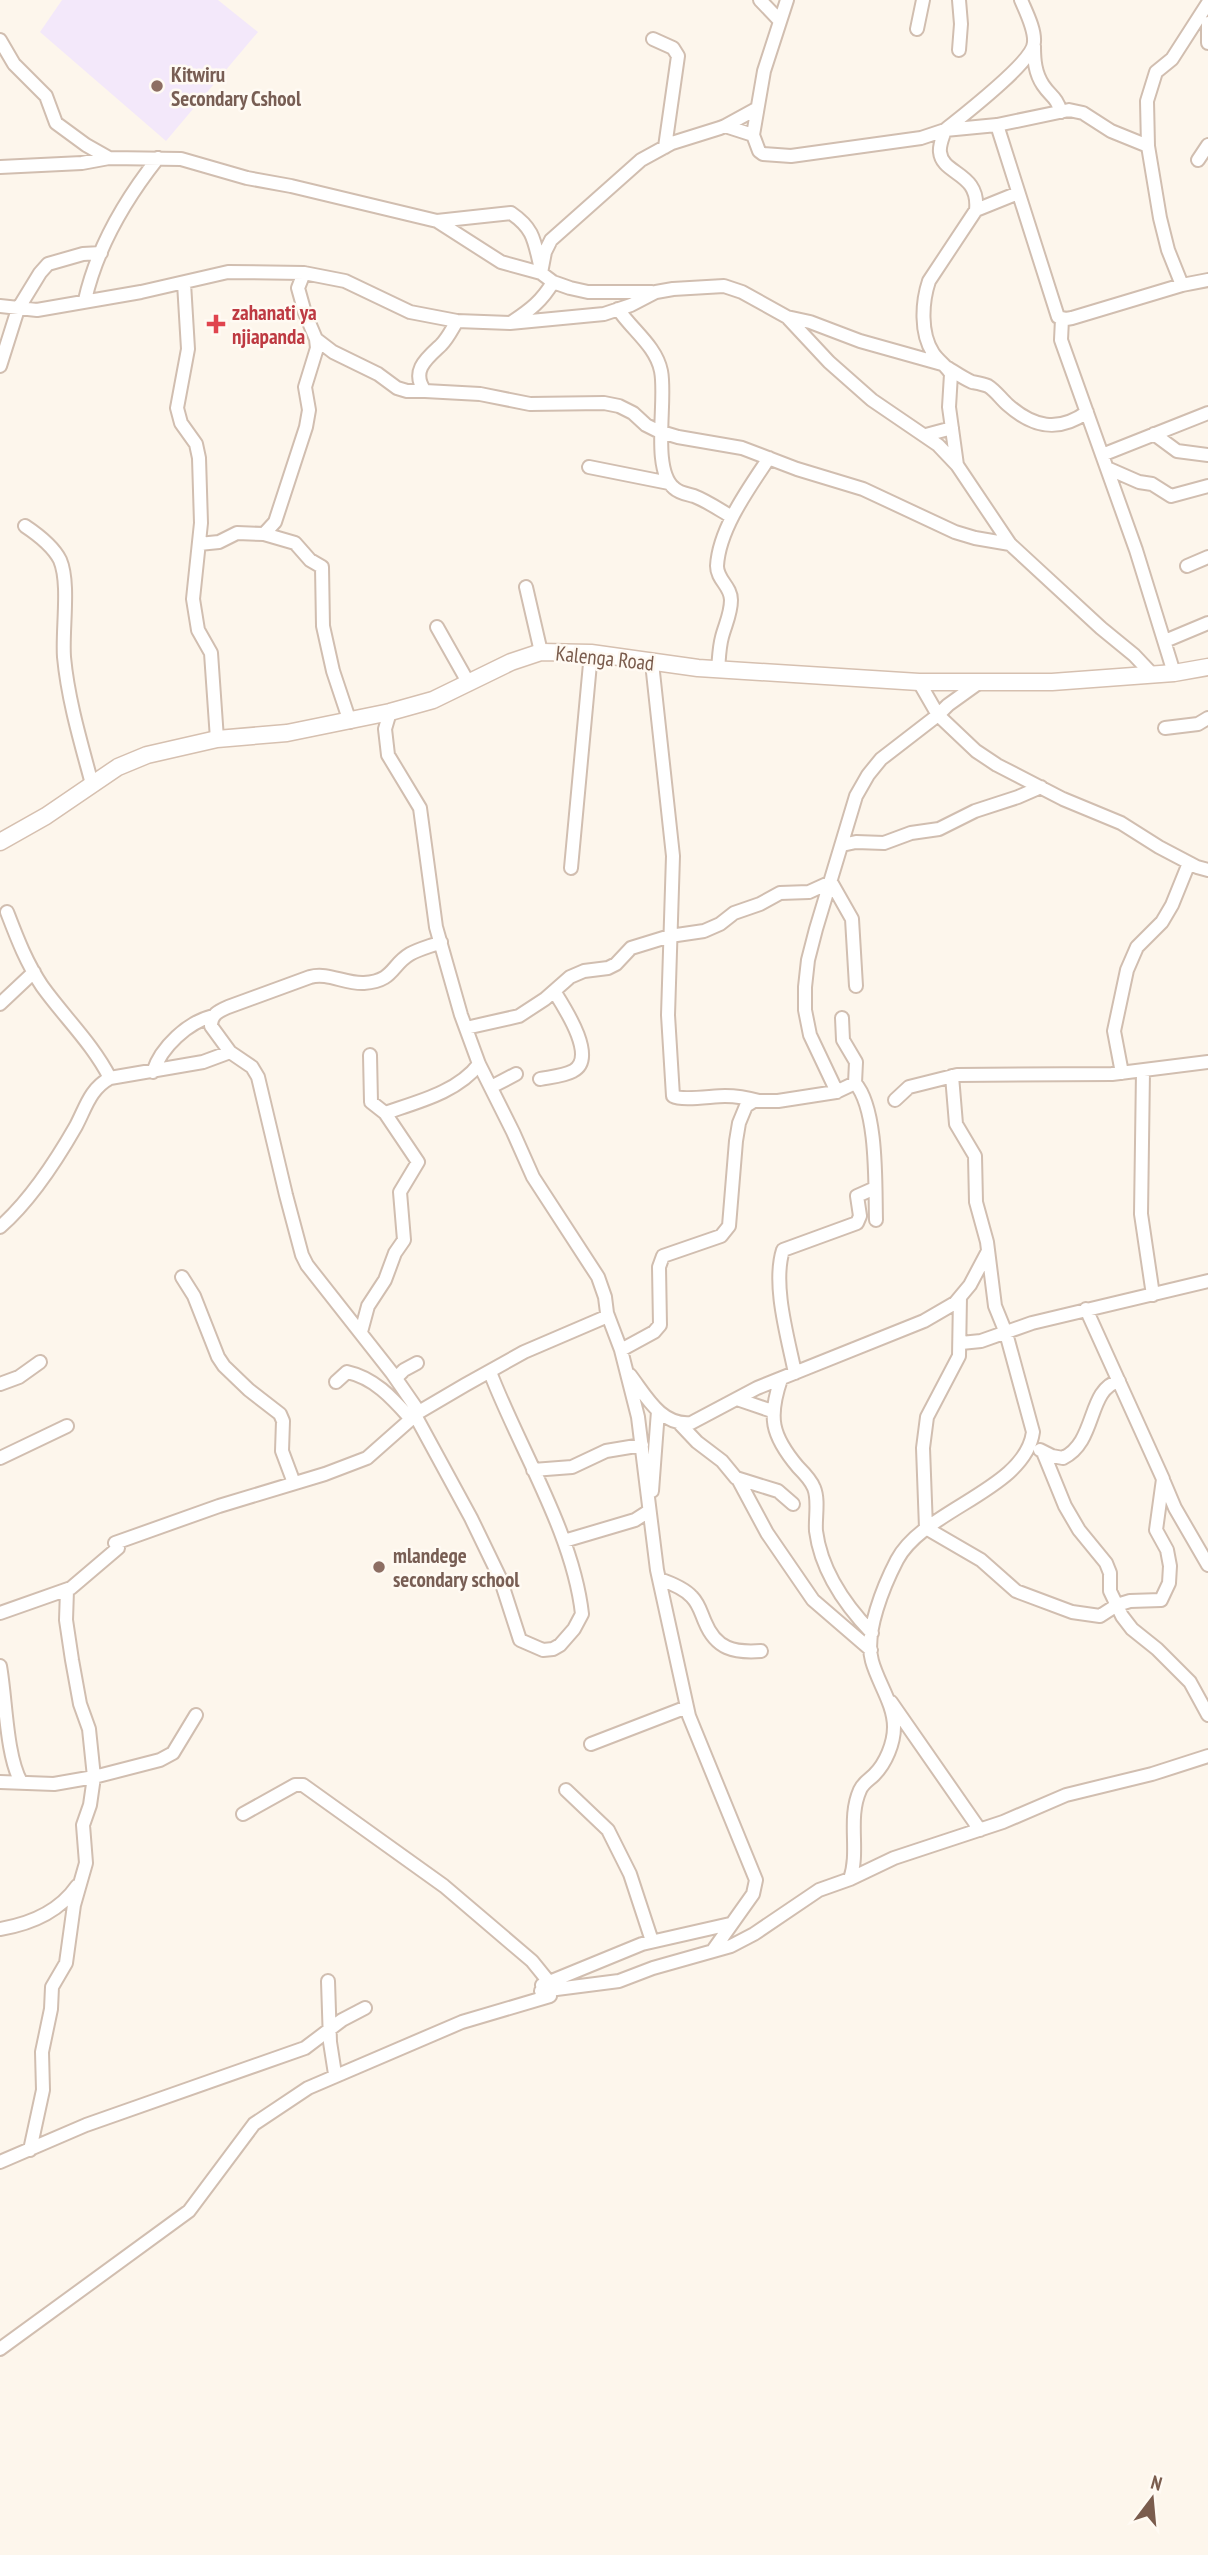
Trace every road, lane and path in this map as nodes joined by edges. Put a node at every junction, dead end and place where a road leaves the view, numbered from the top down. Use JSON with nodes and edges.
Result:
{"nodes":[{"id":1,"x":760,"y":0,"type":"edge"},
{"id":2,"x":787,"y":0,"type":"edge"},
{"id":3,"x":923,"y":0,"type":"edge"},
{"id":4,"x":959,"y":0,"type":"edge"},
{"id":5,"x":1021,"y":0,"type":"edge"},
{"id":6,"x":1208,"y":3,"type":"edge"},
{"id":7,"x":780,"y":21,"type":"junction"},
{"id":8,"x":1208,"y":23,"type":"edge"},
{"id":9,"x":917,"y":29,"type":"dead end"},
{"id":10,"x":653,"y":39,"type":"dead end"},
{"id":11,"x":0,"y":40,"type":"edge"},
{"id":12,"x":1208,"y":43,"type":"edge"},
{"id":13,"x":1034,"y":46,"type":"junction"},
{"id":14,"x":959,"y":50,"type":"dead end"},
{"id":15,"x":3,"y":52,"type":"edge"},
{"id":16,"x":756,"y":109,"type":"junction"},
{"id":17,"x":1060,"y":112,"type":"junction"},
{"id":18,"x":997,"y":125,"type":"junction"},
{"id":19,"x":726,"y":127,"type":"junction"},
{"id":20,"x":945,"y":131,"type":"junction"},
{"id":21,"x":753,"y":135,"type":"junction"},
{"id":22,"x":1208,"y":145,"type":"edge"},
{"id":23,"x":1148,"y":146,"type":"junction"},
{"id":24,"x":665,"y":147,"type":"junction"},
{"id":25,"x":109,"y":158,"type":"junction"},
{"id":26,"x":158,"y":158,"type":"junction"},
{"id":27,"x":1198,"y":160,"type":"dead end"},
{"id":28,"x":0,"y":167,"type":"edge"},
{"id":29,"x":1018,"y":192,"type":"junction"},
{"id":30,"x":976,"y":210,"type":"junction"},
{"id":31,"x":437,"y":221,"type":"junction"},
{"id":32,"x":100,"y":253,"type":"junction"},
{"id":33,"x":304,"y":273,"type":"junction"},
{"id":34,"x":541,"y":273,"type":"junction"},
{"id":35,"x":1208,"y":280,"type":"edge"},
{"id":36,"x":553,"y":282,"type":"junction"},
{"id":37,"x":184,"y":283,"type":"junction"},
{"id":38,"x":1182,"y":285,"type":"junction"},
{"id":39,"x":656,"y":292,"type":"junction"},
{"id":40,"x":85,"y":300,"type":"junction"},
{"id":41,"x":0,"y":306,"type":"edge"},
{"id":42,"x":18,"y":309,"type":"junction"},
{"id":43,"x":618,"y":309,"type":"junction"},
{"id":44,"x":787,"y":317,"type":"junction"},
{"id":45,"x":1062,"y":319,"type":"junction"},
{"id":46,"x":457,"y":321,"type":"junction"},
{"id":47,"x":510,"y":323,"type":"junction"},
{"id":48,"x":316,"y":339,"type":"junction"},
{"id":49,"x":0,"y":366,"type":"edge"},
{"id":50,"x":945,"y":366,"type":"junction"},
{"id":51,"x":425,"y":391,"type":"junction"},
{"id":52,"x":1087,"y":412,"type":"junction"},
{"id":53,"x":1208,"y":413,"type":"edge"},
{"id":54,"x":952,"y":428,"type":"junction"},
{"id":55,"x":661,"y":432,"type":"junction"},
{"id":56,"x":1154,"y":434,"type":"junction"},
{"id":57,"x":926,"y":435,"type":"junction"},
{"id":58,"x":1102,"y":455,"type":"junction"},
{"id":59,"x":1208,"y":455,"type":"edge"},
{"id":60,"x":769,"y":458,"type":"junction"},
{"id":61,"x":957,"y":465,"type":"junction"},
{"id":62,"x":589,"y":467,"type":"dead end"},
{"id":63,"x":1107,"y":468,"type":"junction"},
{"id":64,"x":669,"y":483,"type":"junction"},
{"id":65,"x":1208,"y":486,"type":"edge"},
{"id":66,"x":732,"y":517,"type":"junction"},
{"id":67,"x":25,"y":526,"type":"dead end"},
{"id":68,"x":264,"y":534,"type":"junction"},
{"id":69,"x":198,"y":544,"type":"junction"},
{"id":70,"x":1010,"y":544,"type":"junction"},
{"id":71,"x":1208,"y":557,"type":"edge"},
{"id":72,"x":1187,"y":566,"type":"dead end"},
{"id":73,"x":526,"y":587,"type":"dead end"},
{"id":74,"x":1208,"y":623,"type":"edge"},
{"id":75,"x":437,"y":627,"type":"dead end"},
{"id":76,"x":1165,"y":641,"type":"junction"},
{"id":77,"x":541,"y":652,"type":"junction"},
{"id":78,"x":591,"y":653,"type":"junction"},
{"id":79,"x":652,"y":663,"type":"junction"},
{"id":80,"x":1208,"y":667,"type":"edge"},
{"id":81,"x":719,"y":670,"type":"junction"},
{"id":82,"x":1174,"y":673,"type":"junction"},
{"id":83,"x":1152,"y":674,"type":"junction"},
{"id":84,"x":980,"y":681,"type":"junction"},
{"id":85,"x":468,"y":682,"type":"junction"},
{"id":86,"x":919,"y":682,"type":"junction"},
{"id":87,"x":390,"y":712,"type":"junction"},
{"id":88,"x":937,"y":715,"type":"junction"},
{"id":89,"x":1208,"y":718,"type":"edge"},
{"id":90,"x":350,"y":722,"type":"junction"},
{"id":91,"x":1165,"y":728,"type":"dead end"},
{"id":92,"x":217,"y":739,"type":"junction"},
{"id":93,"x":92,"y":784,"type":"junction"},
{"id":94,"x":1041,"y":787,"type":"junction"},
{"id":95,"x":0,"y":842,"type":"edge"},
{"id":96,"x":842,"y":845,"type":"junction"},
{"id":97,"x":1189,"y":863,"type":"junction"},
{"id":98,"x":571,"y":868,"type":"dead end"},
{"id":99,"x":1208,"y":870,"type":"edge"},
{"id":100,"x":831,"y":883,"type":"junction"},
{"id":101,"x":7,"y":912,"type":"dead end"},
{"id":102,"x":670,"y":936,"type":"junction"},
{"id":103,"x":441,"y":942,"type":"junction"},
{"id":104,"x":34,"y":972,"type":"junction"},
{"id":105,"x":856,"y":986,"type":"dead end"},
{"id":106,"x":554,"y":991,"type":"junction"},
{"id":107,"x":0,"y":1004,"type":"edge"},
{"id":108,"x":213,"y":1016,"type":"junction"},
{"id":109,"x":842,"y":1018,"type":"dead end"},
{"id":110,"x":466,"y":1028,"type":"junction"},
{"id":111,"x":230,"y":1052,"type":"junction"},
{"id":112,"x":370,"y":1055,"type":"dead end"},
{"id":113,"x":1208,"y":1062,"type":"edge"},
{"id":114,"x":479,"y":1064,"type":"junction"},
{"id":115,"x":1143,"y":1071,"type":"junction"},
{"id":116,"x":153,"y":1072,"type":"junction"},
{"id":117,"x":1122,"y":1073,"type":"junction"},
{"id":118,"x":516,"y":1074,"type":"dead end"},
{"id":119,"x":952,"y":1076,"type":"junction"},
{"id":120,"x":110,"y":1078,"type":"junction"},
{"id":121,"x":540,"y":1079,"type":"dead end"},
{"id":122,"x":855,"y":1083,"type":"junction"},
{"id":123,"x":491,"y":1087,"type":"junction"},
{"id":124,"x":838,"y":1092,"type":"junction"},
{"id":125,"x":895,"y":1100,"type":"dead end"},
{"id":126,"x":759,"y":1101,"type":"junction"},
{"id":127,"x":385,"y":1113,"type":"junction"},
{"id":128,"x":875,"y":1188,"type":"junction"},
{"id":129,"x":876,"y":1220,"type":"dead end"},
{"id":130,"x":0,"y":1227,"type":"edge"},
{"id":131,"x":988,"y":1251,"type":"junction"},
{"id":132,"x":182,"y":1278,"type":"dead end"},
{"id":133,"x":1208,"y":1281,"type":"edge"},
{"id":134,"x":1153,"y":1295,"type":"junction"},
{"id":135,"x":960,"y":1297,"type":"junction"},
{"id":136,"x":1086,"y":1309,"type":"junction"},
{"id":137,"x":608,"y":1316,"type":"junction"},
{"id":138,"x":361,"y":1332,"type":"junction"},
{"id":139,"x":1006,"y":1333,"type":"junction"},
{"id":140,"x":961,"y":1343,"type":"junction"},
{"id":141,"x":621,"y":1350,"type":"junction"},
{"id":142,"x":40,"y":1362,"type":"dead end"},
{"id":143,"x":417,"y":1363,"type":"dead end"},
{"id":144,"x":626,"y":1369,"type":"junction"},
{"id":145,"x":490,"y":1372,"type":"junction"},
{"id":146,"x":795,"y":1373,"type":"junction"},
{"id":147,"x":396,"y":1378,"type":"junction"},
{"id":148,"x":781,"y":1378,"type":"junction"},
{"id":149,"x":1119,"y":1381,"type":"junction"},
{"id":150,"x":336,"y":1382,"type":"dead end"},
{"id":151,"x":0,"y":1384,"type":"edge"},
{"id":152,"x":737,"y":1399,"type":"junction"},
{"id":153,"x":658,"y":1411,"type":"junction"},
{"id":154,"x":772,"y":1411,"type":"junction"},
{"id":155,"x":415,"y":1416,"type":"junction"},
{"id":156,"x":680,"y":1424,"type":"junction"},
{"id":157,"x":67,"y":1426,"type":"dead end"},
{"id":158,"x":1032,"y":1443,"type":"junction"},
{"id":159,"x":642,"y":1445,"type":"junction"},
{"id":160,"x":1043,"y":1452,"type":"junction"},
{"id":161,"x":0,"y":1458,"type":"edge"},
{"id":162,"x":533,"y":1470,"type":"junction"},
{"id":163,"x":738,"y":1479,"type":"junction"},
{"id":164,"x":1163,"y":1479,"type":"junction"},
{"id":165,"x":294,"y":1483,"type":"junction"},
{"id":166,"x":793,"y":1504,"type":"dead end"},
{"id":167,"x":649,"y":1508,"type":"junction"},
{"id":168,"x":926,"y":1528,"type":"junction"},
{"id":169,"x":564,"y":1541,"type":"junction"},
{"id":170,"x":1208,"y":1565,"type":"edge"},
{"id":171,"x":659,"y":1579,"type":"junction"},
{"id":172,"x":66,"y":1590,"type":"junction"},
{"id":173,"x":1117,"y":1605,"type":"junction"},
{"id":174,"x":0,"y":1613,"type":"edge"},
{"id":175,"x":872,"y":1633,"type":"junction"},
{"id":176,"x":871,"y":1650,"type":"junction"},
{"id":177,"x":761,"y":1651,"type":"dead end"},
{"id":178,"x":0,"y":1666,"type":"edge"},
{"id":179,"x":886,"y":1697,"type":"junction"},
{"id":180,"x":687,"y":1707,"type":"junction"},
{"id":181,"x":196,"y":1715,"type":"dead end"},
{"id":182,"x":1208,"y":1715,"type":"edge"},
{"id":183,"x":5,"y":1736,"type":"edge"},
{"id":184,"x":591,"y":1744,"type":"dead end"},
{"id":185,"x":1208,"y":1756,"type":"edge"},
{"id":186,"x":94,"y":1777,"type":"junction"},
{"id":187,"x":0,"y":1782,"type":"edge"},
{"id":188,"x":21,"y":1782,"type":"junction"},
{"id":189,"x":566,"y":1790,"type":"dead end"},
{"id":190,"x":243,"y":1814,"type":"dead end"},
{"id":191,"x":980,"y":1830,"type":"junction"},
{"id":192,"x":83,"y":1876,"type":"junction"},
{"id":193,"x":850,"y":1879,"type":"junction"},
{"id":194,"x":730,"y":1924,"type":"junction"},
{"id":195,"x":0,"y":1929,"type":"edge"},
{"id":196,"x":652,"y":1941,"type":"junction"},
{"id":197,"x":715,"y":1949,"type":"junction"},
{"id":198,"x":328,"y":1981,"type":"dead end"},
{"id":199,"x":544,"y":1989,"type":"junction"},
{"id":200,"x":365,"y":2008,"type":"dead end"},
{"id":201,"x":330,"y":2029,"type":"junction"},
{"id":202,"x":335,"y":2074,"type":"junction"},
{"id":203,"x":30,"y":2150,"type":"junction"},
{"id":204,"x":0,"y":2162,"type":"edge"},
{"id":205,"x":0,"y":2349,"type":"edge"}],
"edges":[{"from":1,"to":7,"type":"street"},
{"from":2,"to":7,"type":"street"},
{"from":3,"to":9,"type":"street"},
{"from":4,"to":14,"type":"street"},
{"from":5,"to":13,"type":"street"},
{"from":6,"to":23,"type":"street"},
{"from":7,"to":16,"type":"street"},
{"from":8,"to":12,"type":"street"},
{"from":10,"to":24,"type":"street"},
{"from":11,"to":15,"type":"street"},
{"from":13,"to":17,"type":"street"},
{"from":13,"to":20,"type":"street"},
{"from":15,"to":25,"type":"street"},
{"from":16,"to":19,"type":"street"},
{"from":16,"to":21,"type":"street"},
{"from":17,"to":18,"type":"street"},
{"from":17,"to":23,"type":"street"},
{"from":18,"to":20,"type":"street"},
{"from":18,"to":29,"type":"street"},
{"from":19,"to":21,"type":"street"},
{"from":19,"to":24,"type":"street"},
{"from":20,"to":21,"type":"street"},
{"from":20,"to":30,"type":"street"},
{"from":22,"to":27,"type":"street"},
{"from":23,"to":38,"type":"street"},
{"from":24,"to":34,"type":"street"},
{"from":25,"to":26,"type":"street"},
{"from":25,"to":28,"type":"street"},
{"from":26,"to":31,"type":"street"},
{"from":26,"to":32,"type":"street"},
{"from":29,"to":30,"type":"street"},
{"from":29,"to":45,"type":"street"},
{"from":30,"to":50,"type":"street"},
{"from":31,"to":34,"type":"street"},
{"from":31,"to":34,"type":"street"},
{"from":32,"to":40,"type":"street"},
{"from":32,"to":42,"type":"street"},
{"from":33,"to":37,"type":"street"},
{"from":33,"to":46,"type":"street"},
{"from":33,"to":48,"type":"street"},
{"from":34,"to":36,"type":"street"},
{"from":35,"to":38,"type":"street"},
{"from":36,"to":39,"type":"street"},
{"from":36,"to":47,"type":"street"},
{"from":37,"to":40,"type":"street"},
{"from":37,"to":69,"type":"street"},
{"from":38,"to":45,"type":"street"},
{"from":39,"to":43,"type":"street"},
{"from":39,"to":44,"type":"street"},
{"from":40,"to":42,"type":"street"},
{"from":41,"to":42,"type":"street"},
{"from":42,"to":49,"type":"street"},
{"from":43,"to":47,"type":"street"},
{"from":43,"to":55,"type":"street"},
{"from":44,"to":50,"type":"street"},
{"from":44,"to":57,"type":"street"},
{"from":45,"to":52,"type":"street"},
{"from":46,"to":47,"type":"street"},
{"from":46,"to":51,"type":"street"},
{"from":48,"to":51,"type":"street"},
{"from":48,"to":68,"type":"street"},
{"from":50,"to":52,"type":"street"},
{"from":50,"to":54,"type":"street"},
{"from":51,"to":55,"type":"street"},
{"from":52,"to":58,"type":"street"},
{"from":53,"to":56,"type":"street"},
{"from":54,"to":57,"type":"street"},
{"from":54,"to":61,"type":"street"},
{"from":55,"to":60,"type":"street"},
{"from":55,"to":64,"type":"street"},
{"from":56,"to":58,"type":"street"},
{"from":56,"to":59,"type":"street"},
{"from":57,"to":61,"type":"street"},
{"from":58,"to":63,"type":"street"},
{"from":60,"to":66,"type":"street"},
{"from":60,"to":70,"type":"street"},
{"from":61,"to":70,"type":"street"},
{"from":62,"to":64,"type":"street"},
{"from":63,"to":65,"type":"street"},
{"from":63,"to":76,"type":"street"},
{"from":64,"to":66,"type":"street"},
{"from":66,"to":81,"type":"street"},
{"from":67,"to":93,"type":"street"},
{"from":68,"to":69,"type":"street"},
{"from":68,"to":90,"type":"street"},
{"from":69,"to":92,"type":"street"},
{"from":70,"to":83,"type":"street"},
{"from":71,"to":72,"type":"street"},
{"from":73,"to":77,"type":"street"},
{"from":74,"to":76,"type":"street"},
{"from":75,"to":85,"type":"street"},
{"from":76,"to":82,"type":"street"},
{"from":77,"to":78,"type":"main road","name":"Kalenga Road"},
{"from":77,"to":85,"type":"main road","name":"Kalenga Road"},
{"from":78,"to":79,"type":"main road","name":"Kalenga Road"},
{"from":78,"to":98,"type":"street"},
{"from":79,"to":81,"type":"main road","name":"Kalenga Road"},
{"from":79,"to":102,"type":"street"},
{"from":80,"to":82,"type":"main road","name":"Kalenga Road"},
{"from":81,"to":86,"type":"main road","name":"Kalenga Road"},
{"from":82,"to":83,"type":"main road","name":"Kalenga Road"},
{"from":83,"to":84,"type":"main road","name":"Kalenga Road"},
{"from":84,"to":86,"type":"main road","name":"Kalenga Road"},
{"from":84,"to":88,"type":"street"},
{"from":85,"to":87,"type":"main road","name":"Kalenga Road"},
{"from":86,"to":88,"type":"street"},
{"from":87,"to":90,"type":"main road","name":"Kalenga Road"},
{"from":87,"to":103,"type":"street"},
{"from":88,"to":94,"type":"street"},
{"from":88,"to":96,"type":"street"},
{"from":89,"to":91,"type":"street"},
{"from":90,"to":92,"type":"main road","name":"Kalenga Road"},
{"from":92,"to":93,"type":"main road","name":"Kalenga Road"},
{"from":93,"to":95,"type":"main road","name":"Kalenga Road"},
{"from":94,"to":96,"type":"street"},
{"from":94,"to":97,"type":"street"},
{"from":96,"to":100,"type":"street"},
{"from":97,"to":99,"type":"street"},
{"from":97,"to":117,"type":"street"},
{"from":100,"to":102,"type":"street"},
{"from":100,"to":105,"type":"street"},
{"from":100,"to":124,"type":"street"},
{"from":101,"to":104,"type":"street"},
{"from":102,"to":106,"type":"street"},
{"from":102,"to":126,"type":"street"},
{"from":103,"to":108,"type":"street"},
{"from":103,"to":110,"type":"street"},
{"from":104,"to":107,"type":"street"},
{"from":104,"to":120,"type":"street"},
{"from":106,"to":110,"type":"street"},
{"from":106,"to":121,"type":"street"},
{"from":108,"to":111,"type":"street"},
{"from":108,"to":116,"type":"street"},
{"from":109,"to":122,"type":"street"},
{"from":110,"to":114,"type":"street"},
{"from":111,"to":116,"type":"street"},
{"from":111,"to":138,"type":"street"},
{"from":112,"to":127,"type":"street"},
{"from":113,"to":115,"type":"street"},
{"from":114,"to":123,"type":"street"},
{"from":114,"to":127,"type":"street"},
{"from":115,"to":117,"type":"street"},
{"from":115,"to":134,"type":"street"},
{"from":116,"to":120,"type":"street"},
{"from":117,"to":119,"type":"street"},
{"from":118,"to":123,"type":"street"},
{"from":119,"to":125,"type":"street"},
{"from":119,"to":131,"type":"street"},
{"from":120,"to":130,"type":"street"},
{"from":122,"to":124,"type":"street"},
{"from":122,"to":128,"type":"street"},
{"from":123,"to":137,"type":"street"},
{"from":124,"to":126,"type":"street"},
{"from":126,"to":141,"type":"street"},
{"from":127,"to":138,"type":"street"},
{"from":128,"to":129,"type":"street"},
{"from":128,"to":146,"type":"street"},
{"from":131,"to":135,"type":"street"},
{"from":131,"to":139,"type":"street"},
{"from":132,"to":165,"type":"street"},
{"from":133,"to":134,"type":"street"},
{"from":134,"to":136,"type":"street"},
{"from":135,"to":140,"type":"street"},
{"from":135,"to":146,"type":"street"},
{"from":136,"to":139,"type":"street"},
{"from":136,"to":149,"type":"street"},
{"from":137,"to":141,"type":"street"},
{"from":137,"to":145,"type":"street"},
{"from":138,"to":147,"type":"street"},
{"from":139,"to":140,"type":"street"},
{"from":139,"to":158,"type":"street"},
{"from":140,"to":168,"type":"street"},
{"from":141,"to":144,"type":"street"},
{"from":142,"to":151,"type":"street"},
{"from":143,"to":147,"type":"street"},
{"from":144,"to":153,"type":"street"},
{"from":144,"to":159,"type":"street"},
{"from":145,"to":155,"type":"street"},
{"from":145,"to":162,"type":"street"},
{"from":146,"to":148,"type":"street"},
{"from":147,"to":155,"type":"street"},
{"from":148,"to":152,"type":"street"},
{"from":148,"to":154,"type":"street"},
{"from":149,"to":160,"type":"street"},
{"from":149,"to":164,"type":"street"},
{"from":150,"to":155,"type":"street"},
{"from":152,"to":154,"type":"street"},
{"from":152,"to":156,"type":"street"},
{"from":153,"to":156,"type":"street"},
{"from":153,"to":167,"type":"street"},
{"from":154,"to":175,"type":"street"},
{"from":155,"to":165,"type":"street"},
{"from":155,"to":169,"type":"street"},
{"from":156,"to":163,"type":"street"},
{"from":157,"to":161,"type":"street"},
{"from":158,"to":160,"type":"street"},
{"from":158,"to":168,"type":"street"},
{"from":159,"to":162,"type":"street"},
{"from":159,"to":167,"type":"street"},
{"from":160,"to":173,"type":"street"},
{"from":162,"to":169,"type":"street"},
{"from":163,"to":166,"type":"street"},
{"from":163,"to":176,"type":"street"},
{"from":164,"to":170,"type":"street"},
{"from":164,"to":173,"type":"street"},
{"from":165,"to":172,"type":"street"},
{"from":167,"to":169,"type":"street"},
{"from":167,"to":171,"type":"street"},
{"from":168,"to":173,"type":"street"},
{"from":168,"to":175,"type":"street"},
{"from":171,"to":177,"type":"street"},
{"from":171,"to":180,"type":"street"},
{"from":172,"to":174,"type":"street"},
{"from":172,"to":186,"type":"street"},
{"from":173,"to":182,"type":"street"},
{"from":175,"to":176,"type":"street"},
{"from":176,"to":179,"type":"street"},
{"from":178,"to":183,"type":"street"},
{"from":179,"to":191,"type":"street"},
{"from":179,"to":193,"type":"street"},
{"from":180,"to":184,"type":"street"},
{"from":180,"to":194,"type":"street"},
{"from":181,"to":186,"type":"street"},
{"from":183,"to":188,"type":"street"},
{"from":185,"to":191,"type":"street"},
{"from":186,"to":188,"type":"street"},
{"from":186,"to":192,"type":"street"},
{"from":187,"to":188,"type":"street"},
{"from":189,"to":196,"type":"street"},
{"from":190,"to":199,"type":"street"},
{"from":191,"to":193,"type":"street"},
{"from":192,"to":195,"type":"street"},
{"from":192,"to":203,"type":"street"},
{"from":193,"to":197,"type":"street"},
{"from":194,"to":196,"type":"street"},
{"from":194,"to":197,"type":"street"},
{"from":196,"to":199,"type":"street"},
{"from":197,"to":199,"type":"street"},
{"from":198,"to":201,"type":"street"},
{"from":199,"to":202,"type":"street"},
{"from":200,"to":201,"type":"street"},
{"from":201,"to":202,"type":"street"},
{"from":201,"to":203,"type":"street"},
{"from":202,"to":205,"type":"street"},
{"from":203,"to":204,"type":"street"}]}
